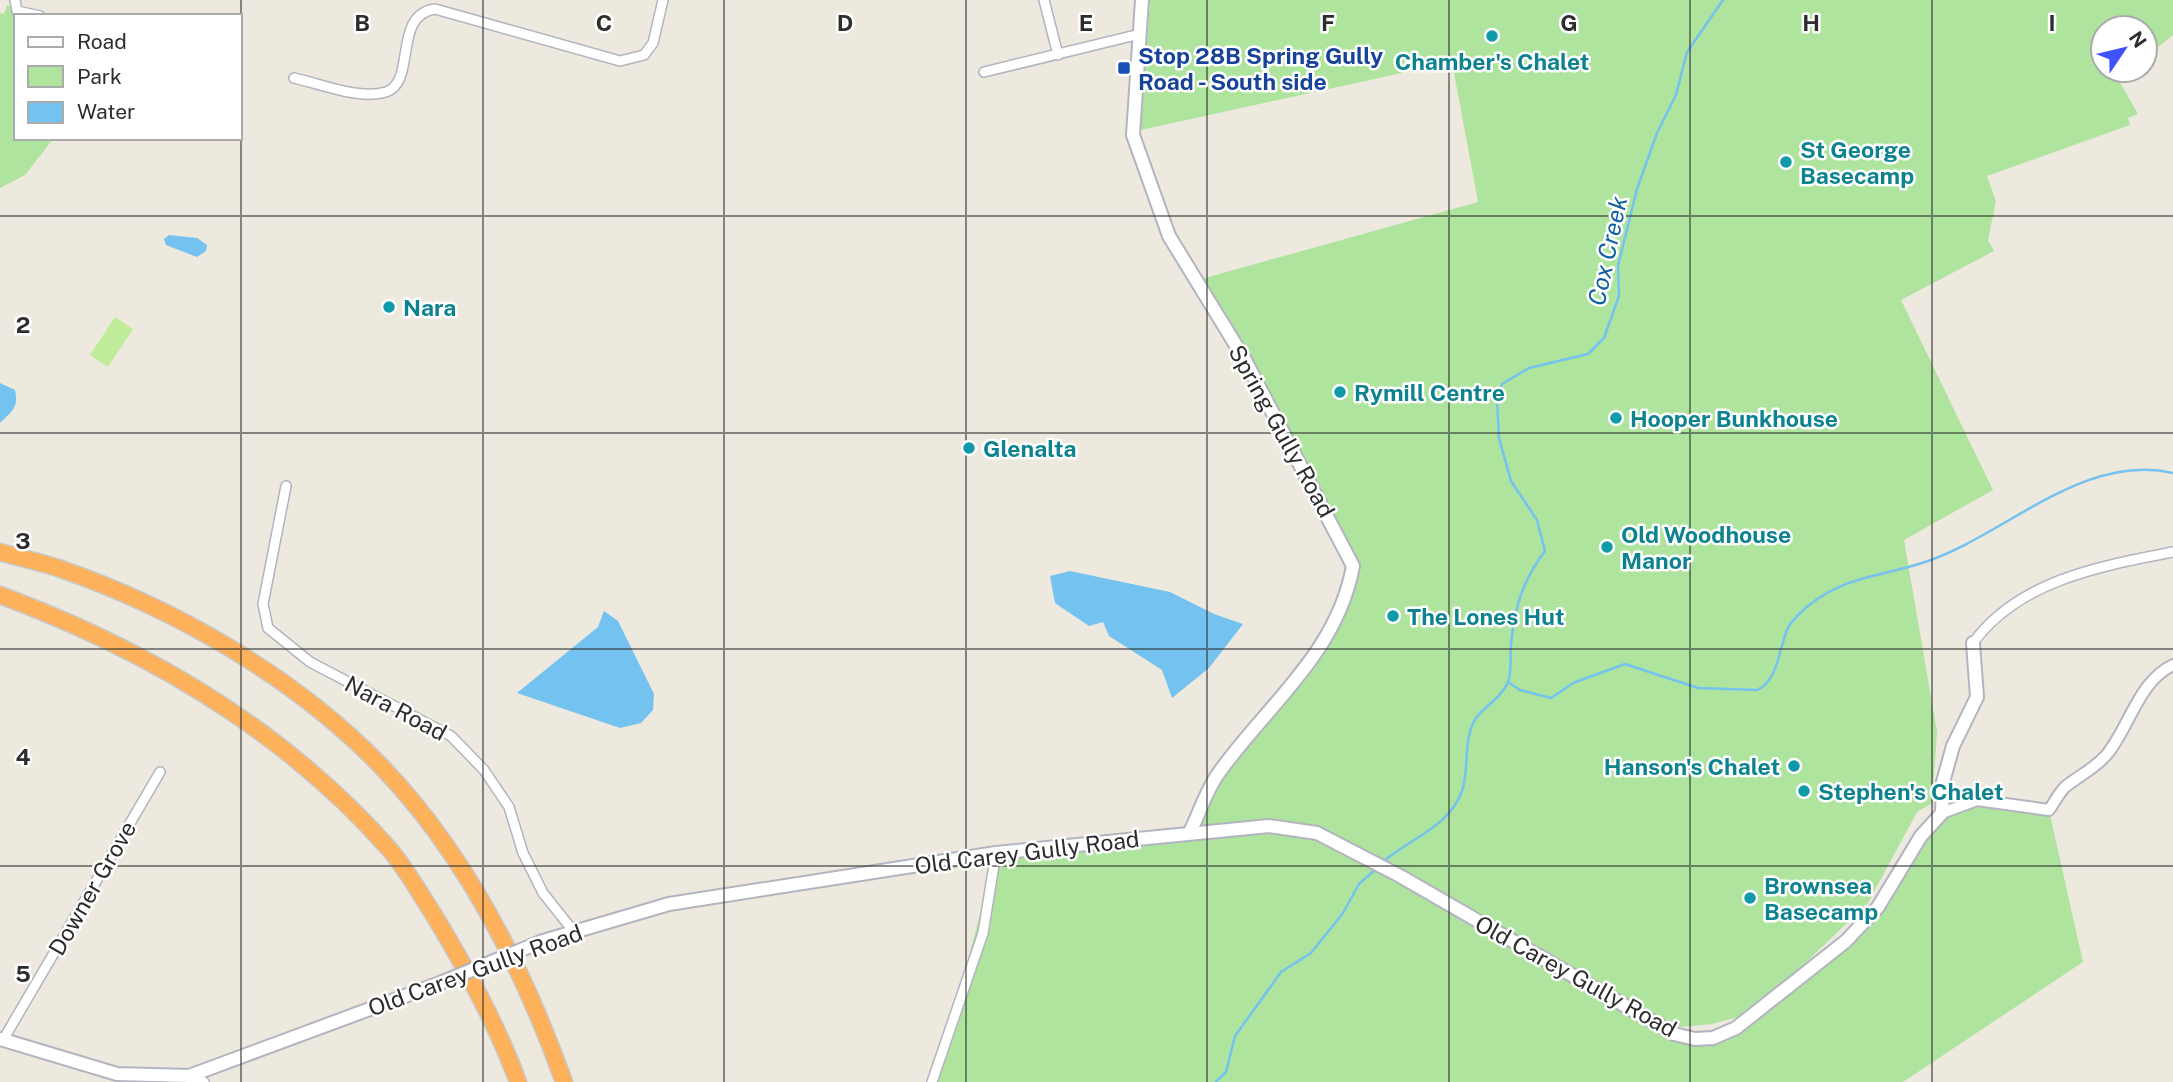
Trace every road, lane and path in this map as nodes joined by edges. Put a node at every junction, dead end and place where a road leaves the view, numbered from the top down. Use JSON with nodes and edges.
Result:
{"nodes":[{"id":1,"x":15,"y":0,"type":"edge"},
{"id":2,"x":663,"y":0,"type":"edge"},
{"id":3,"x":1044,"y":0,"type":"edge"},
{"id":4,"x":1142,"y":0,"type":"edge"},
{"id":5,"x":31,"y":14,"type":"edge"},
{"id":6,"x":1140,"y":34,"type":"junction"},
{"id":7,"x":1058,"y":55,"type":"junction"},
{"id":8,"x":984,"y":72,"type":"dead end"},
{"id":9,"x":294,"y":78,"type":"dead end"},
{"id":10,"x":286,"y":486,"type":"dead end"},
{"id":11,"x":0,"y":552,"type":"edge"},
{"id":12,"x":2173,"y":552,"type":"edge"},
{"id":13,"x":0,"y":595,"type":"edge"},
{"id":14,"x":1973,"y":643,"type":"joint"},
{"id":15,"x":2173,"y":665,"type":"edge"},
{"id":16,"x":160,"y":772,"type":"dead end"},
{"id":17,"x":1942,"y":813,"type":"junction"},
{"id":18,"x":1190,"y":832,"type":"junction"},
{"id":19,"x":996,"y":853,"type":"junction"},
{"id":20,"x":574,"y":932,"type":"junction"},
{"id":21,"x":2,"y":1039,"type":"edge"},
{"id":22,"x":189,"y":1076,"type":"junction"},
{"id":23,"x":204,"y":1082,"type":"edge"},
{"id":24,"x":518,"y":1082,"type":"edge"},
{"id":25,"x":564,"y":1082,"type":"edge"},
{"id":26,"x":932,"y":1082,"type":"edge"}],
"edges":[{"from":1,"to":5,"type":"street"},
{"from":2,"to":9,"type":"street"},
{"from":3,"to":7,"type":"street"},
{"from":4,"to":6,"type":"main road","name":"Spring Gully Road"},
{"from":6,"to":7,"type":"street"},
{"from":6,"to":18,"type":"main road","name":"Spring Gully Road"},
{"from":7,"to":8,"type":"street"},
{"from":10,"to":20,"type":"street","name":"Nara Road"},
{"from":11,"to":25,"type":"highway"},
{"from":12,"to":14,"type":"street"},
{"from":13,"to":24,"type":"highway"},
{"from":14,"to":17,"type":"main road"},
{"from":15,"to":17,"type":"street"},
{"from":16,"to":21,"type":"street","name":"Downer Grove"},
{"from":17,"to":18,"type":"main road","name":"Old Carey Gully Road"},
{"from":18,"to":19,"type":"main road","name":"Old Carey Gully Road"},
{"from":19,"to":20,"type":"main road","name":"Old Carey Gully Road"},
{"from":19,"to":26,"type":"street"},
{"from":20,"to":22,"type":"main road","name":"Old Carey Gully Road","bridge":true},
{"from":21,"to":22,"type":"main road","name":"Old Carey Gully Road"},
{"from":22,"to":23,"type":"street"}]}
